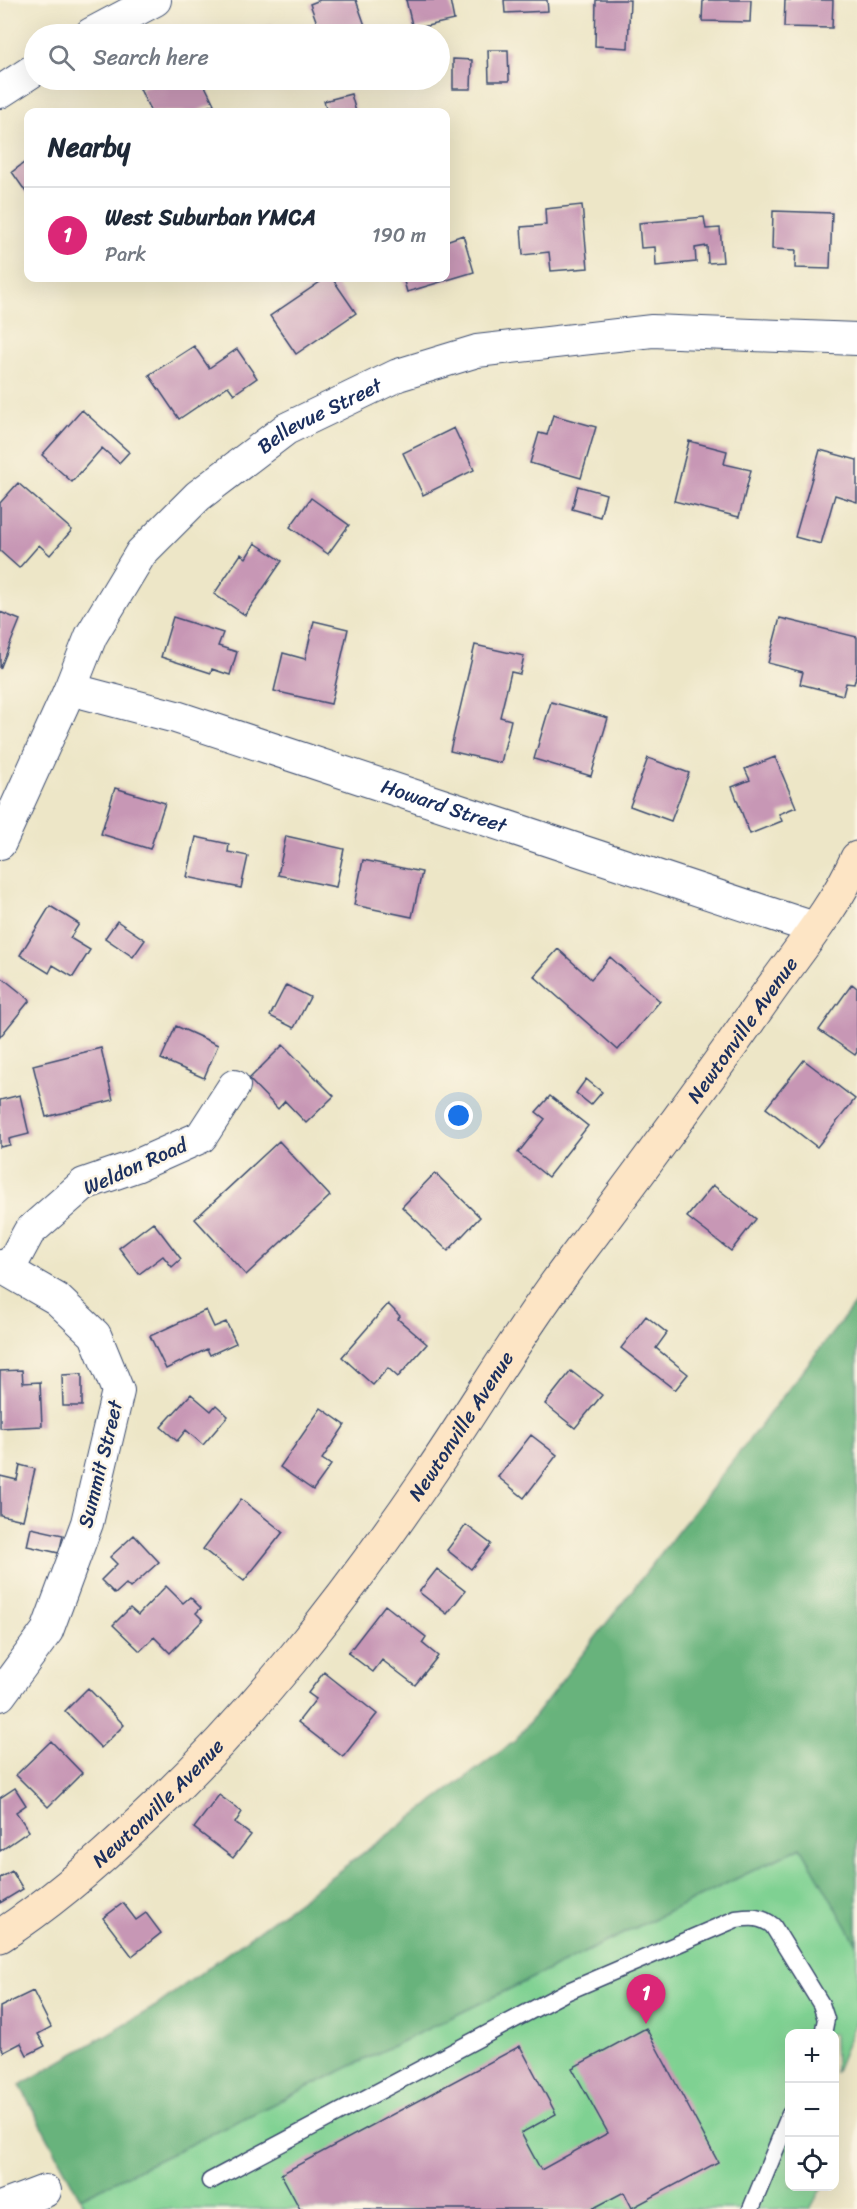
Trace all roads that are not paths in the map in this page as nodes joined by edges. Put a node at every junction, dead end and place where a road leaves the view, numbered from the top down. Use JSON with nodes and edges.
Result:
{"nodes":[{"id":1,"x":155,"y":0,"type":"edge"},
{"id":2,"x":110,"y":24,"type":"edge"},
{"id":3,"x":24,"y":76,"type":"edge"},
{"id":4,"x":0,"y":92,"type":"edge"},
{"id":5,"x":857,"y":339,"type":"edge"},
{"id":6,"x":70,"y":689,"type":"junction"},
{"id":7,"x":0,"y":843,"type":"edge"},
{"id":8,"x":857,"y":858,"type":"edge"},
{"id":9,"x":814,"y":928,"type":"junction"},
{"id":10,"x":234,"y":1086,"type":"dead end"},
{"id":11,"x":4,"y":1267,"type":"edge"},
{"id":12,"x":0,"y":1695,"type":"edge"},
{"id":13,"x":0,"y":1936,"type":"edge"},
{"id":14,"x":824,"y":2029,"type":"edge"},
{"id":15,"x":785,"y":2124,"type":"edge"},
{"id":16,"x":210,"y":2181,"type":"dead end"},
{"id":17,"x":45,"y":2191,"type":"dead end"},
{"id":18,"x":0,"y":2208,"type":"edge"},
{"id":19,"x":751,"y":2209,"type":"edge"}],
"edges":[{"from":1,"to":2,"type":"street"},
{"from":3,"to":4,"type":"street"},
{"from":5,"to":6,"type":"street","name":"Bellevue Street"},
{"from":6,"to":7,"type":"street","name":"Bellevue Street"},
{"from":6,"to":9,"type":"street","name":"Howard Street"},
{"from":8,"to":9,"type":"main road","name":"Newtonville Avenue"},
{"from":9,"to":13,"type":"main road","name":"Newtonville Avenue"},
{"from":10,"to":11,"type":"street","name":"Weldon Road"},
{"from":11,"to":12,"type":"street","name":"Summit Street"},
{"from":14,"to":16,"type":"lane"},
{"from":15,"to":19,"type":"lane"},
{"from":17,"to":18,"type":"street"}]}
